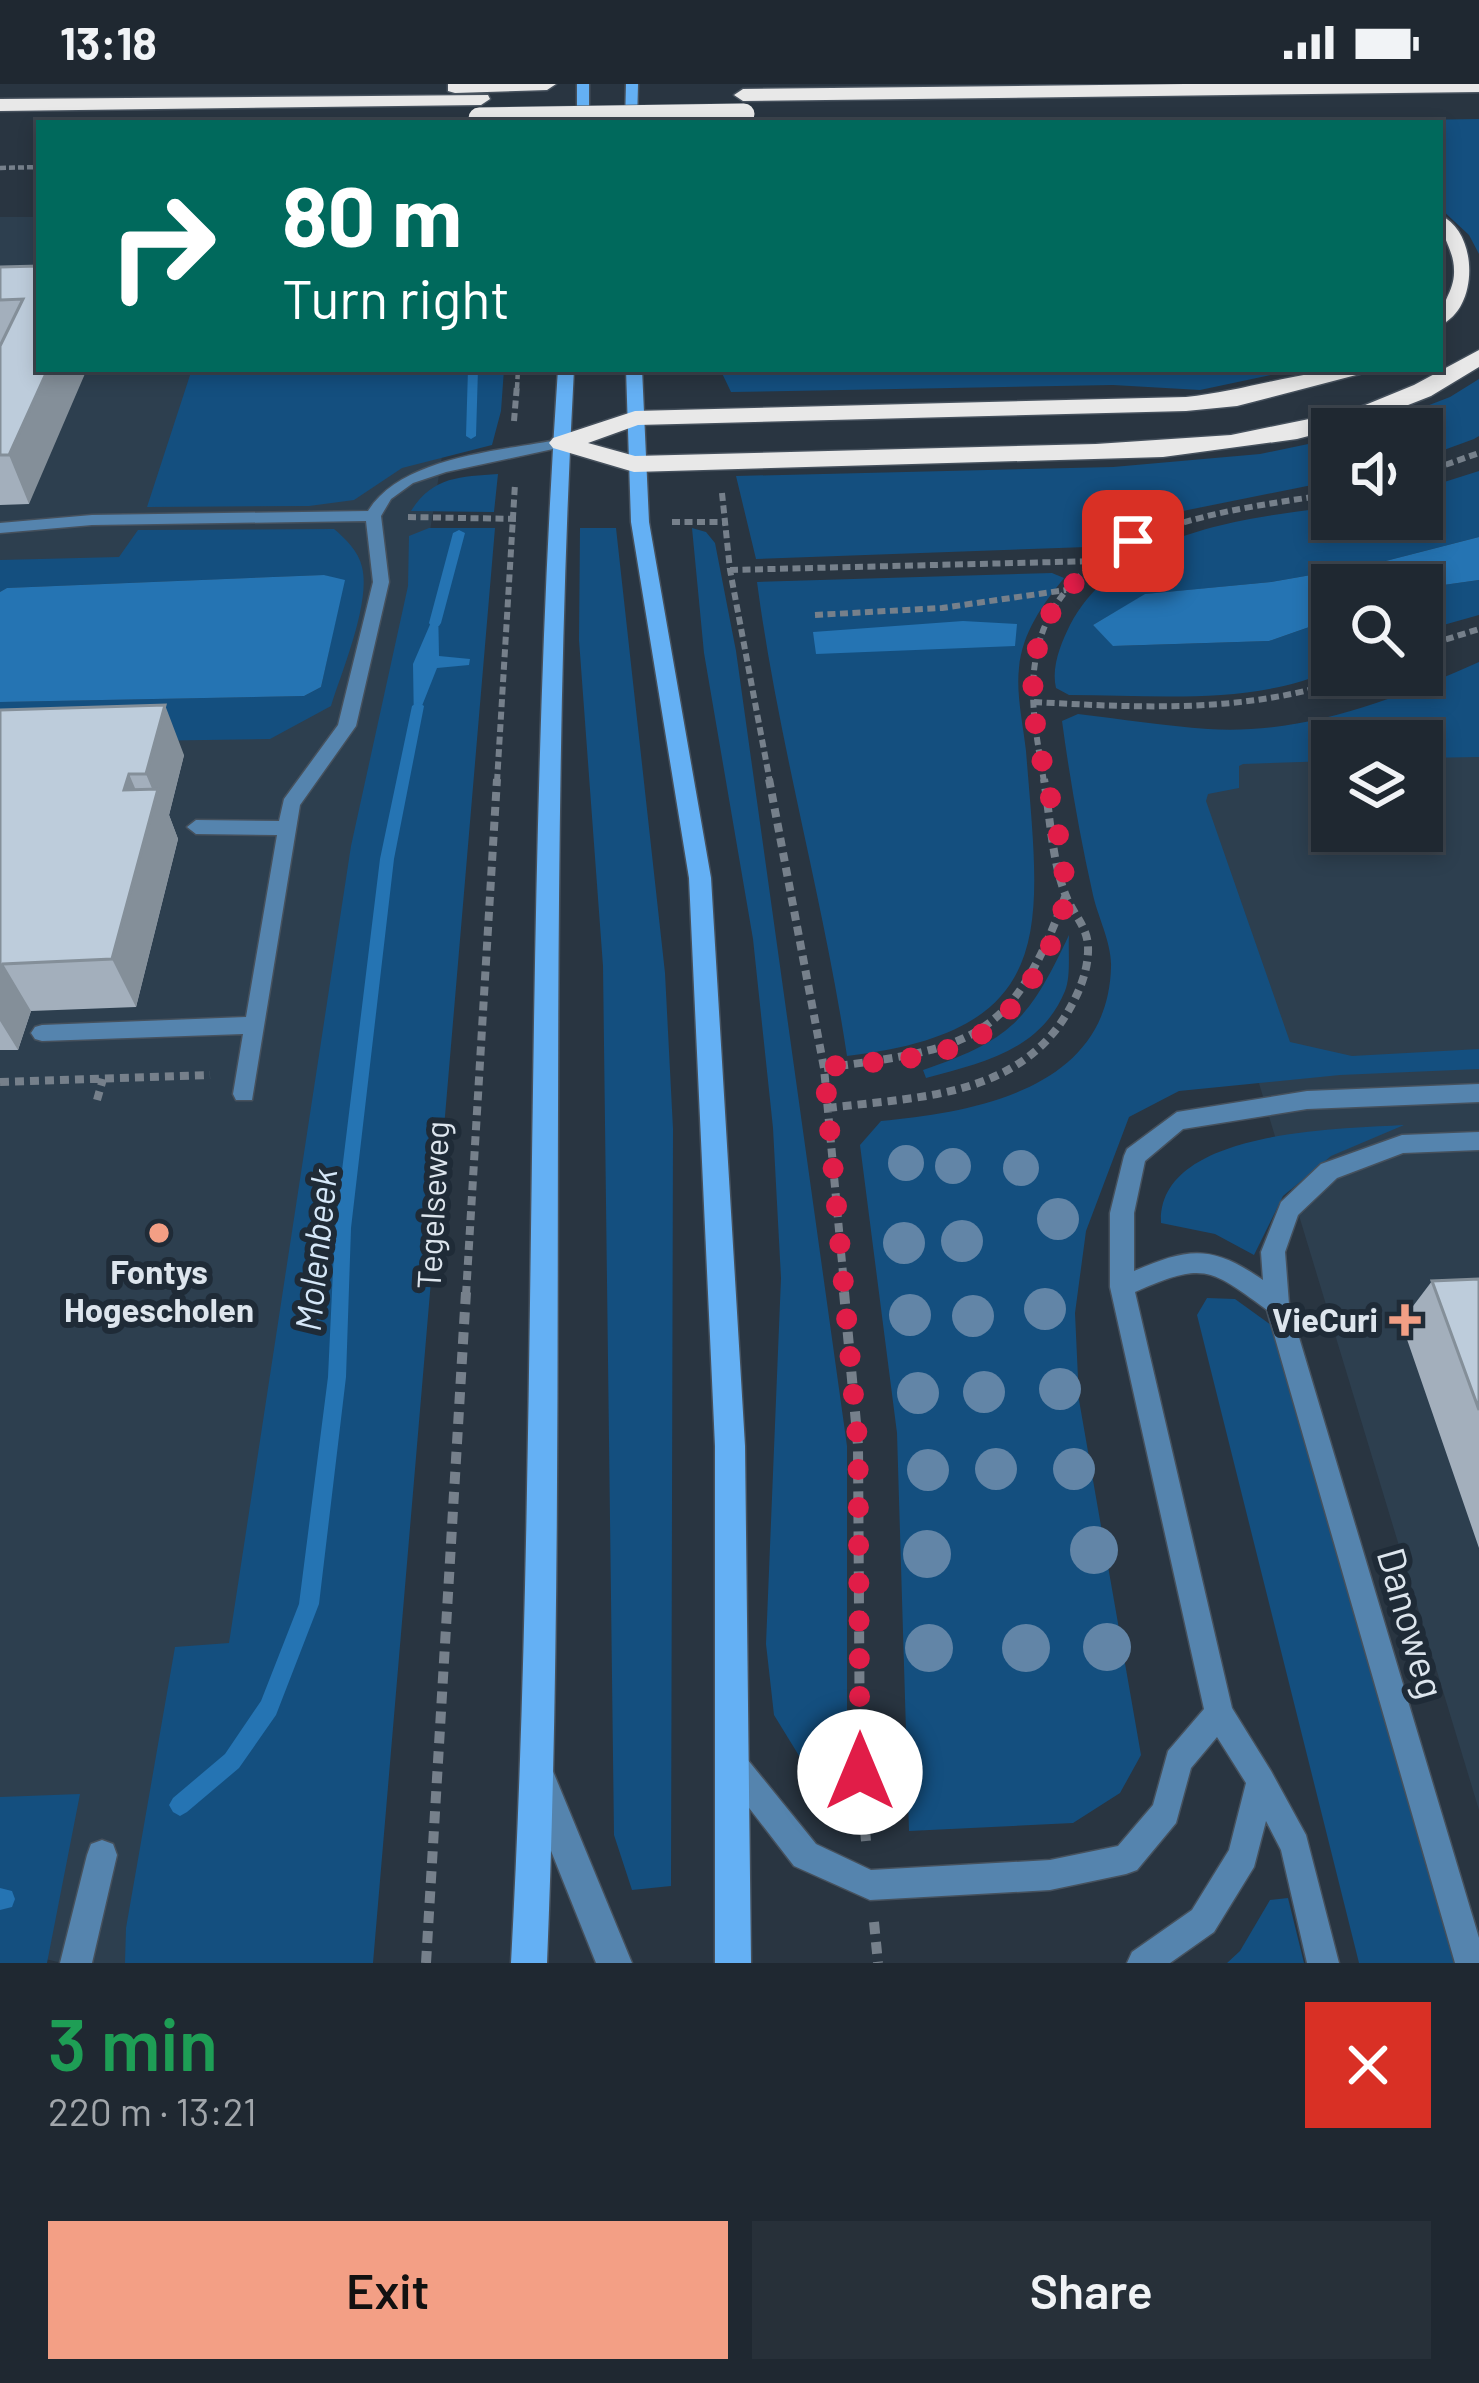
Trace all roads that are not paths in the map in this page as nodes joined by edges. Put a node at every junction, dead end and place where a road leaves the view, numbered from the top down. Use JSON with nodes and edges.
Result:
{"nodes":[{"id":1,"x":547,"y":84,"type":"edge"},
{"id":2,"x":583,"y":84,"type":"edge"},
{"id":3,"x":632,"y":84,"type":"edge"},
{"id":4,"x":1479,"y":86,"type":"edge"},
{"id":5,"x":481,"y":101,"type":"edge"},
{"id":6,"x":743,"y":104,"type":"junction"},
{"id":7,"x":1479,"y":104,"type":"edge"},
{"id":8,"x":0,"y":105,"type":"edge"},
{"id":9,"x":66,"y":120,"type":"edge"},
{"id":10,"x":593,"y":120,"type":"edge"},
{"id":11,"x":631,"y":120,"type":"edge"},
{"id":12,"x":36,"y":121,"type":"edge"},
{"id":13,"x":0,"y":123,"type":"edge"},
{"id":14,"x":1443,"y":224,"type":"edge"},
{"id":15,"x":1443,"y":315,"type":"edge"},
{"id":16,"x":1479,"y":357,"type":"edge"},
{"id":17,"x":566,"y":372,"type":"edge"},
{"id":18,"x":634,"y":372,"type":"edge"},
{"id":19,"x":1341,"y":372,"type":"edge"},
{"id":20,"x":635,"y":418,"type":"junction"},
{"id":21,"x":562,"y":443,"type":"junction"},
{"id":22,"x":634,"y":464,"type":"junction"},
{"id":23,"x":373,"y":516,"type":"junction"},
{"id":24,"x":0,"y":528,"type":"edge"},
{"id":25,"x":196,"y":827,"type":"dead end"},
{"id":26,"x":287,"y":828,"type":"junction"},
{"id":27,"x":256,"y":1025,"type":"junction"},
{"id":28,"x":42,"y":1034,"type":"dead end"},
{"id":29,"x":246,"y":1084,"type":"road end"},
{"id":30,"x":1479,"y":1093,"type":"edge"},
{"id":31,"x":1479,"y":1141,"type":"edge"},
{"id":32,"x":1122,"y":1287,"type":"junction"},
{"id":33,"x":1277,"y":1304,"type":"junction"},
{"id":34,"x":1220,"y":1713,"type":"junction"},
{"id":35,"x":730,"y":1761,"type":"junction"},
{"id":36,"x":540,"y":1781,"type":"junction"},
{"id":37,"x":1261,"y":1781,"type":"junction"},
{"id":38,"x":102,"y":1855,"type":"dead end"},
{"id":39,"x":76,"y":1963,"type":"edge"},
{"id":40,"x":529,"y":1963,"type":"edge"},
{"id":41,"x":614,"y":1963,"type":"edge"},
{"id":42,"x":733,"y":1963,"type":"edge"},
{"id":43,"x":1143,"y":1963,"type":"edge"},
{"id":44,"x":1323,"y":1963,"type":"edge"},
{"id":45,"x":1471,"y":1963,"type":"edge"}],
"edges":[{"from":1,"to":5,"type":"highway"},
{"from":2,"to":10,"type":"main road"},
{"from":3,"to":11,"type":"main road"},
{"from":4,"to":6,"type":"highway"},
{"from":5,"to":6,"type":"highway"},
{"from":5,"to":8,"type":"highway"},
{"from":5,"to":9,"type":"highway"},
{"from":5,"to":10,"type":"highway","bridge":true},
{"from":6,"to":7,"type":"highway"},
{"from":6,"to":10,"type":"highway","bridge":true},
{"from":12,"to":13,"type":"highway"},
{"from":14,"to":15,"type":"highway"},
{"from":16,"to":22,"type":"highway"},
{"from":17,"to":21,"type":"main road"},
{"from":18,"to":20,"type":"main road"},
{"from":19,"to":20,"type":"highway"},
{"from":20,"to":21,"type":"highway"},
{"from":20,"to":22,"type":"main road"},
{"from":21,"to":22,"type":"highway"},
{"from":21,"to":23,"type":"lane"},
{"from":21,"to":36,"type":"main road"},
{"from":22,"to":35,"type":"main road"},
{"from":23,"to":24,"type":"lane"},
{"from":23,"to":26,"type":"lane"},
{"from":25,"to":26,"type":"lane"},
{"from":26,"to":27,"type":"lane"},
{"from":27,"to":28,"type":"lane"},
{"from":27,"to":29,"type":"lane"},
{"from":30,"to":32,"type":"lane"},
{"from":31,"to":33,"type":"lane","name":"Danoweg"},
{"from":32,"to":33,"type":"lane"},
{"from":32,"to":34,"type":"lane"},
{"from":33,"to":45,"type":"lane","name":"Danoweg"},
{"from":34,"to":35,"type":"lane"},
{"from":34,"to":37,"type":"lane"},
{"from":35,"to":42,"type":"main road"},
{"from":36,"to":40,"type":"main road"},
{"from":36,"to":41,"type":"street"},
{"from":37,"to":43,"type":"lane"},
{"from":37,"to":44,"type":"lane"},
{"from":38,"to":39,"type":"lane"}]}
